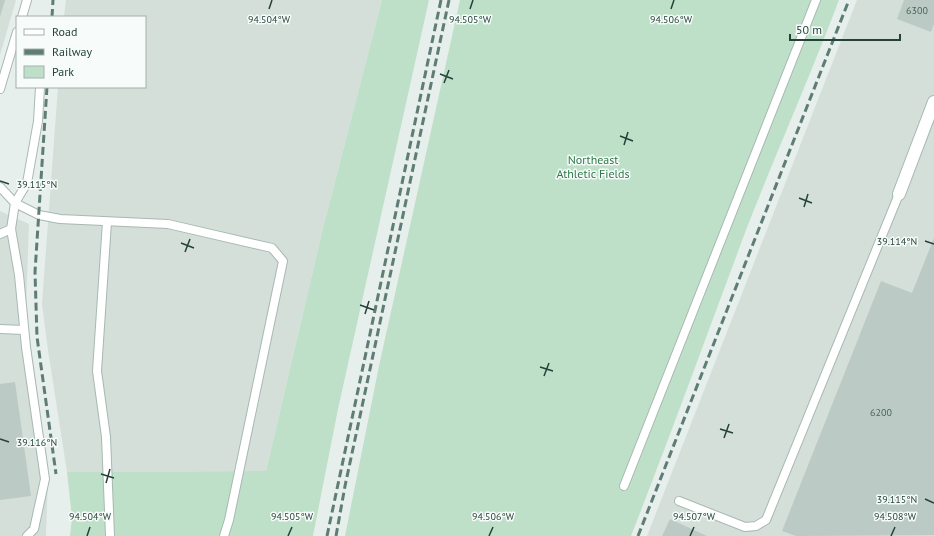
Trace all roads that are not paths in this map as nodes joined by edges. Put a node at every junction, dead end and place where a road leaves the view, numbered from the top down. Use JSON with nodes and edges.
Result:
{"nodes":[{"id":1,"x":27,"y":0,"type":"edge"},
{"id":2,"x":816,"y":0,"type":"edge"},
{"id":3,"x":23,"y":16,"type":"edge"},
{"id":4,"x":16,"y":35,"type":"edge"},
{"id":5,"x":40,"y":88,"type":"edge"},
{"id":6,"x":0,"y":89,"type":"edge"},
{"id":7,"x":934,"y":102,"type":"edge"},
{"id":8,"x":0,"y":187,"type":"edge"},
{"id":9,"x":899,"y":194,"type":"joint"},
{"id":10,"x":15,"y":204,"type":"junction"},
{"id":11,"x":107,"y":222,"type":"junction"},
{"id":12,"x":11,"y":229,"type":"junction"},
{"id":13,"x":0,"y":234,"type":"edge"},
{"id":14,"x":0,"y":329,"type":"edge"},
{"id":15,"x":24,"y":330,"type":"junction"},
{"id":16,"x":624,"y":486,"type":"dead end"},
{"id":17,"x":678,"y":501,"type":"dead end"},
{"id":18,"x":27,"y":536,"type":"edge"},
{"id":19,"x":110,"y":536,"type":"edge"},
{"id":20,"x":224,"y":536,"type":"edge"}],
"edges":[{"from":1,"to":3,"type":"lane"},
{"from":2,"to":16,"type":"lane"},
{"from":4,"to":6,"type":"lane"},
{"from":5,"to":10,"type":"lane"},
{"from":7,"to":9,"type":"street"},
{"from":8,"to":10,"type":"lane"},
{"from":9,"to":17,"type":"lane"},
{"from":10,"to":11,"type":"lane"},
{"from":10,"to":12,"type":"lane"},
{"from":11,"to":19,"type":"lane"},
{"from":11,"to":20,"type":"lane"},
{"from":12,"to":13,"type":"lane"},
{"from":12,"to":15,"type":"lane"},
{"from":14,"to":15,"type":"lane"},
{"from":15,"to":18,"type":"lane"}]}
